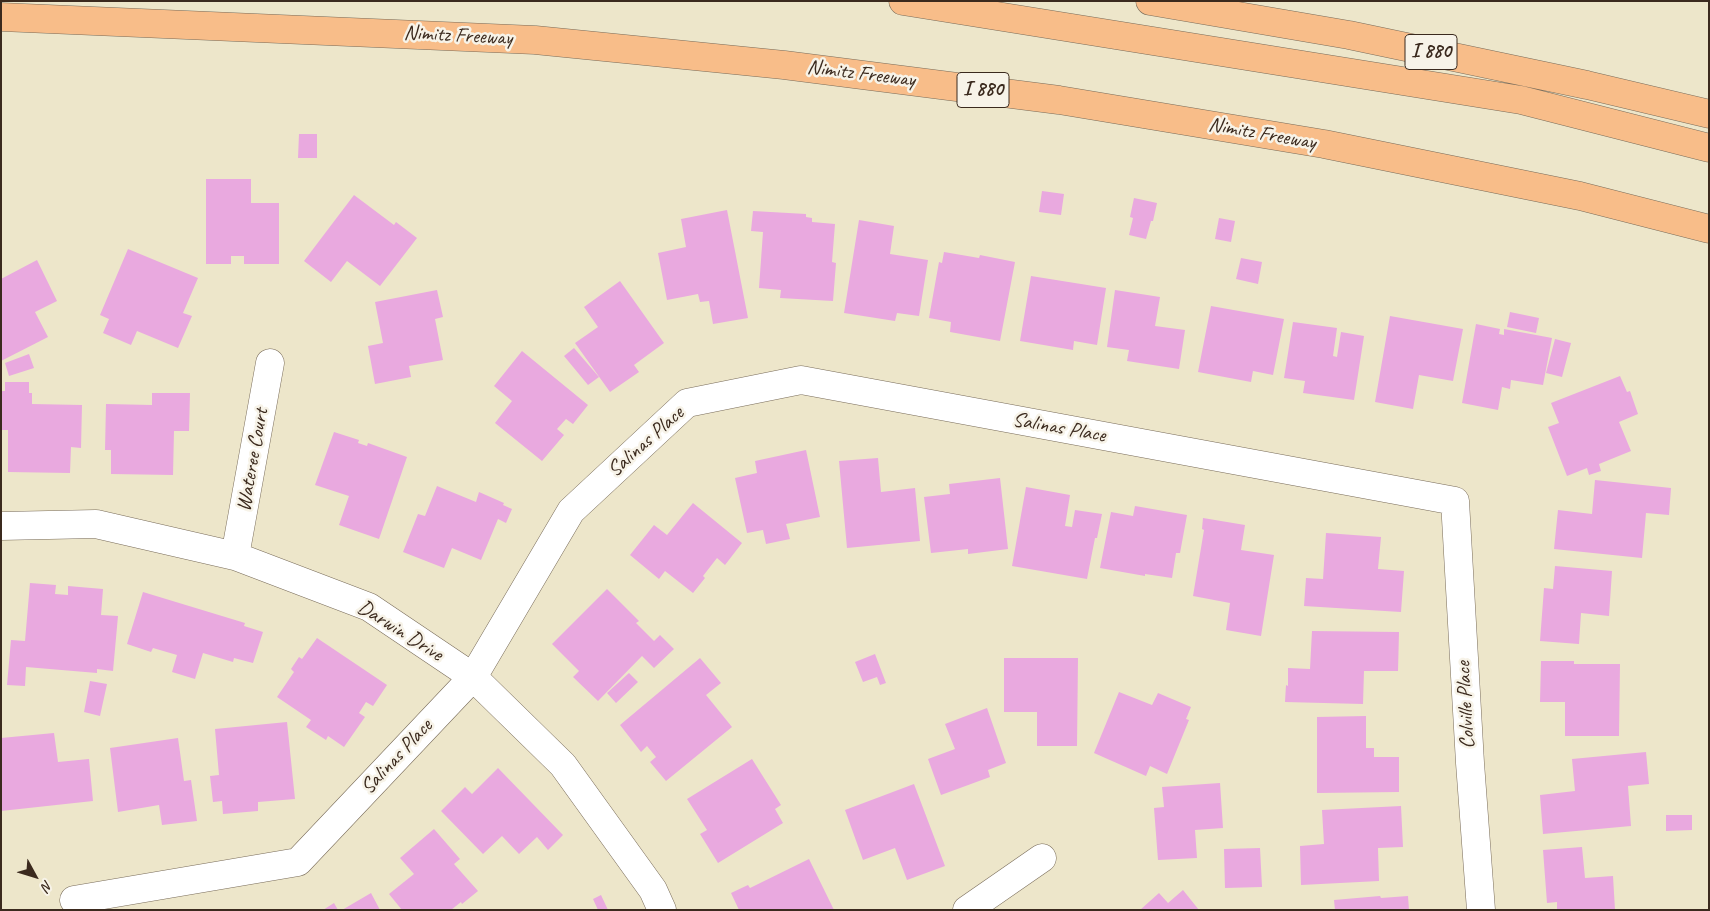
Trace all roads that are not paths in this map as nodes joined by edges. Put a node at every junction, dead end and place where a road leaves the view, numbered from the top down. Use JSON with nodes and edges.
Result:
{"nodes":[{"id":1,"x":903,"y":1,"type":"edge"},
{"id":2,"x":1150,"y":1,"type":"edge"},
{"id":3,"x":1,"y":16,"type":"edge"},
{"id":4,"x":1709,"y":114,"type":"edge"},
{"id":5,"x":1709,"y":148,"type":"edge"},
{"id":6,"x":1709,"y":229,"type":"edge"},
{"id":7,"x":270,"y":363,"type":"dead end"},
{"id":8,"x":1455,"y":501,"type":"joint"},
{"id":9,"x":1,"y":526,"type":"edge"},
{"id":10,"x":235,"y":556,"type":"junction"},
{"id":11,"x":473,"y":677,"type":"junction"},
{"id":12,"x":1042,"y":858,"type":"dead end"},
{"id":13,"x":74,"y":900,"type":"dead end"},
{"id":14,"x":662,"y":910,"type":"edge"},
{"id":15,"x":967,"y":910,"type":"edge"},
{"id":16,"x":1481,"y":910,"type":"edge"}],
"edges":[{"from":1,"to":5,"type":"highway","number":"I 880"},
{"from":2,"to":4,"type":"highway","number":"I 880"},
{"from":3,"to":6,"type":"highway","name":"Nimitz Freeway","number":"I 880"},
{"from":7,"to":10,"type":"street","name":"Wateree Court"},
{"from":8,"to":11,"type":"street","name":"Salinas Place"},
{"from":8,"to":16,"type":"street","name":"Colville Place"},
{"from":9,"to":10,"type":"street","name":"Darwin Drive"},
{"from":10,"to":11,"type":"street","name":"Darwin Drive"},
{"from":11,"to":13,"type":"street","name":"Salinas Place"},
{"from":11,"to":14,"type":"street","name":"Darwin Drive"},
{"from":12,"to":15,"type":"street"}]}
